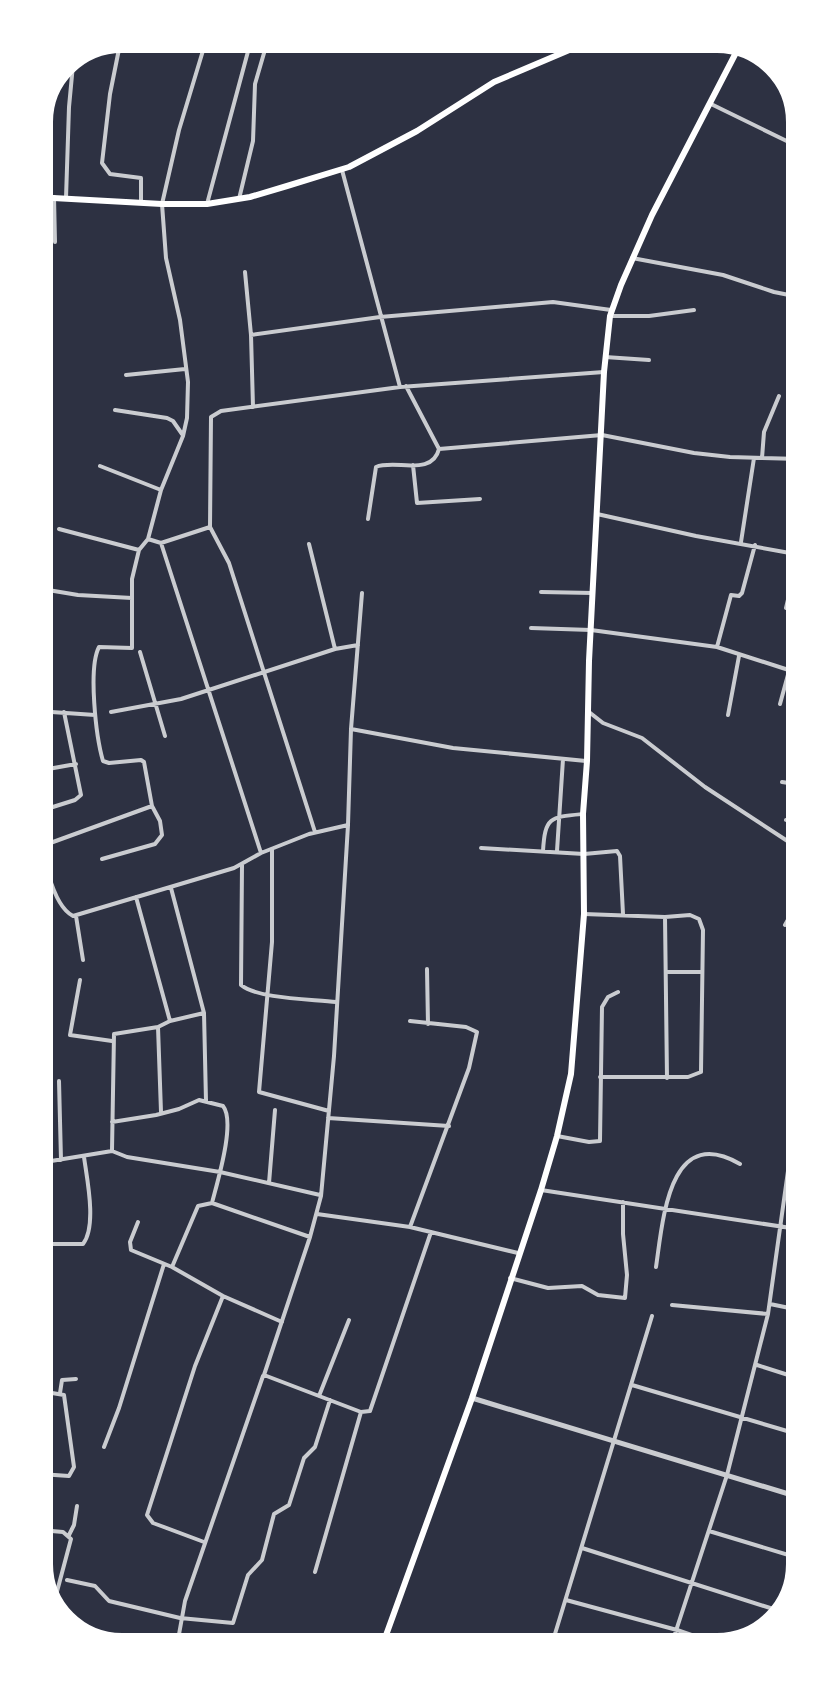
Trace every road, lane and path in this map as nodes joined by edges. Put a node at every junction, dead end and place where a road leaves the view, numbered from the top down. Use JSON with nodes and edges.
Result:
{"nodes":[{"id":1,"x":119,"y":48,"type":"edge"},
{"id":2,"x":204,"y":48,"type":"edge"},
{"id":3,"x":249,"y":48,"type":"edge"},
{"id":4,"x":266,"y":48,"type":"edge"},
{"id":5,"x":574,"y":48,"type":"edge"},
{"id":6,"x":737,"y":51,"type":"edge"},
{"id":7,"x":73,"y":68,"type":"edge"},
{"id":8,"x":774,"y":79,"type":"dead end"},
{"id":9,"x":779,"y":81,"type":"edge"},
{"id":10,"x":711,"y":104,"type":"junction"},
{"id":11,"x":791,"y":143,"type":"edge"},
{"id":12,"x":342,"y":170,"type":"junction"},
{"id":13,"x":48,"y":197,"type":"edge"},
{"id":14,"x":54,"y":197,"type":"junction"},
{"id":15,"x":66,"y":198,"type":"junction"},
{"id":16,"x":239,"y":199,"type":"junction"},
{"id":17,"x":141,"y":202,"type":"junction"},
{"id":18,"x":162,"y":204,"type":"junction"},
{"id":19,"x":207,"y":204,"type":"junction"},
{"id":20,"x":55,"y":242,"type":"dead end"},
{"id":21,"x":632,"y":258,"type":"junction"},
{"id":22,"x":245,"y":272,"type":"dead end"},
{"id":23,"x":791,"y":295,"type":"edge"},
{"id":24,"x":694,"y":310,"type":"dead end"},
{"id":25,"x":611,"y":313,"type":"junction"},
{"id":26,"x":380,"y":317,"type":"junction"},
{"id":27,"x":251,"y":335,"type":"junction"},
{"id":28,"x":605,"y":357,"type":"junction"},
{"id":29,"x":649,"y":360,"type":"dead end"},
{"id":30,"x":185,"y":369,"type":"junction"},
{"id":31,"x":604,"y":372,"type":"junction"},
{"id":32,"x":126,"y":375,"type":"dead end"},
{"id":33,"x":406,"y":386,"type":"junction"},
{"id":34,"x":400,"y":387,"type":"junction"},
{"id":35,"x":779,"y":396,"type":"dead end"},
{"id":36,"x":253,"y":407,"type":"junction"},
{"id":37,"x":115,"y":410,"type":"dead end"},
{"id":38,"x":602,"y":435,"type":"junction"},
{"id":39,"x":183,"y":436,"type":"junction"},
{"id":40,"x":439,"y":449,"type":"junction"},
{"id":41,"x":754,"y":458,"type":"junction"},
{"id":42,"x":762,"y":458,"type":"junction"},
{"id":43,"x":791,"y":459,"type":"edge"},
{"id":44,"x":413,"y":465,"type":"junction"},
{"id":45,"x":100,"y":466,"type":"dead end"},
{"id":46,"x":161,"y":490,"type":"junction"},
{"id":47,"x":480,"y":499,"type":"dead end"},
{"id":48,"x":597,"y":514,"type":"junction"},
{"id":49,"x":368,"y":519,"type":"dead end"},
{"id":50,"x":210,"y":527,"type":"junction"},
{"id":51,"x":59,"y":529,"type":"dead end"},
{"id":52,"x":148,"y":539,"type":"junction"},
{"id":53,"x":741,"y":542,"type":"junction"},
{"id":54,"x":161,"y":543,"type":"junction"},
{"id":55,"x":309,"y":544,"type":"dead end"},
{"id":56,"x":755,"y":545,"type":"junction"},
{"id":57,"x":139,"y":550,"type":"junction"},
{"id":58,"x":791,"y":552,"type":"edge"},
{"id":59,"x":791,"y":589,"type":"edge"},
{"id":60,"x":48,"y":590,"type":"edge"},
{"id":61,"x":541,"y":592,"type":"dead end"},
{"id":62,"x":362,"y":593,"type":"dead end"},
{"id":63,"x":593,"y":593,"type":"junction"},
{"id":64,"x":132,"y":598,"type":"junction"},
{"id":65,"x":786,"y":608,"type":"dead end"},
{"id":66,"x":531,"y":628,"type":"dead end"},
{"id":67,"x":591,"y":630,"type":"junction"},
{"id":68,"x":358,"y":645,"type":"junction"},
{"id":69,"x":717,"y":647,"type":"junction"},
{"id":70,"x":335,"y":649,"type":"junction"},
{"id":71,"x":140,"y":652,"type":"dead end"},
{"id":72,"x":739,"y":656,"type":"junction"},
{"id":73,"x":789,"y":671,"type":"joint"},
{"id":74,"x":263,"y":672,"type":"junction"},
{"id":75,"x":208,"y":691,"type":"junction"},
{"id":76,"x":156,"y":702,"type":"junction"},
{"id":77,"x":780,"y":704,"type":"dead end"},
{"id":78,"x":48,"y":711,"type":"edge"},
{"id":79,"x":64,"y":712,"type":"junction"},
{"id":80,"x":111,"y":712,"type":"dead end"},
{"id":81,"x":589,"y":712,"type":"junction"},
{"id":82,"x":95,"y":715,"type":"junction"},
{"id":83,"x":728,"y":715,"type":"dead end"},
{"id":84,"x":351,"y":729,"type":"junction"},
{"id":85,"x":165,"y":736,"type":"dead end"},
{"id":86,"x":563,"y":759,"type":"junction"},
{"id":87,"x":587,"y":761,"type":"junction"},
{"id":88,"x":76,"y":764,"type":"junction"},
{"id":89,"x":48,"y":769,"type":"edge"},
{"id":90,"x":782,"y":782,"type":"dead end"},
{"id":91,"x":791,"y":783,"type":"edge"},
{"id":92,"x":152,"y":806,"type":"junction"},
{"id":93,"x":48,"y":810,"type":"edge"},
{"id":94,"x":583,"y":814,"type":"junction"},
{"id":95,"x":560,"y":816,"type":"junction"},
{"id":96,"x":786,"y":820,"type":"dead end"},
{"id":97,"x":791,"y":822,"type":"edge"},
{"id":98,"x":348,"y":825,"type":"junction"},
{"id":99,"x":315,"y":832,"type":"junction"},
{"id":100,"x":791,"y":843,"type":"edge"},
{"id":101,"x":48,"y":844,"type":"edge"},
{"id":102,"x":481,"y":848,"type":"dead end"},
{"id":103,"x":272,"y":849,"type":"junction"},
{"id":104,"x":543,"y":851,"type":"junction"},
{"id":105,"x":557,"y":851,"type":"junction"},
{"id":106,"x":261,"y":853,"type":"junction"},
{"id":107,"x":584,"y":854,"type":"junction"},
{"id":108,"x":102,"y":859,"type":"dead end"},
{"id":109,"x":242,"y":865,"type":"junction"},
{"id":110,"x":48,"y":867,"type":"edge"},
{"id":111,"x":171,"y":888,"type":"junction"},
{"id":112,"x":136,"y":897,"type":"junction"},
{"id":113,"x":584,"y":914,"type":"junction"},
{"id":114,"x":791,"y":914,"type":"edge"},
{"id":115,"x":623,"y":915,"type":"junction"},
{"id":116,"x":76,"y":916,"type":"junction"},
{"id":117,"x":665,"y":917,"type":"junction"},
{"id":118,"x":785,"y":925,"type":"dead end"},
{"id":119,"x":83,"y":960,"type":"dead end"},
{"id":120,"x":427,"y":969,"type":"dead end"},
{"id":121,"x":666,"y":972,"type":"junction"},
{"id":122,"x":702,"y":972,"type":"junction"},
{"id":123,"x":80,"y":980,"type":"dead end"},
{"id":124,"x":618,"y":992,"type":"dead end"},
{"id":125,"x":268,"y":994,"type":"junction"},
{"id":126,"x":336,"y":1002,"type":"junction"},
{"id":127,"x":204,"y":1013,"type":"junction"},
{"id":128,"x":170,"y":1021,"type":"junction"},
{"id":129,"x":410,"y":1021,"type":"dead end"},
{"id":130,"x":428,"y":1024,"type":"junction"},
{"id":131,"x":158,"y":1027,"type":"junction"},
{"id":132,"x":112,"y":1041,"type":"junction"},
{"id":133,"x":600,"y":1077,"type":"junction"},
{"id":134,"x":667,"y":1078,"type":"junction"},
{"id":135,"x":59,"y":1081,"type":"dead end"},
{"id":136,"x":206,"y":1101,"type":"junction"},
{"id":137,"x":275,"y":1110,"type":"dead end"},
{"id":138,"x":161,"y":1113,"type":"junction"},
{"id":139,"x":328,"y":1115,"type":"junction"},
{"id":140,"x":112,"y":1122,"type":"junction"},
{"id":141,"x":449,"y":1126,"type":"junction"},
{"id":142,"x":557,"y":1136,"type":"junction"},
{"id":143,"x":791,"y":1137,"type":"edge"},
{"id":144,"x":112,"y":1151,"type":"junction"},
{"id":145,"x":84,"y":1157,"type":"junction"},
{"id":146,"x":61,"y":1160,"type":"junction"},
{"id":147,"x":48,"y":1162,"type":"edge"},
{"id":148,"x":740,"y":1164,"type":"dead end"},
{"id":149,"x":788,"y":1171,"type":"junction"},
{"id":150,"x":220,"y":1172,"type":"junction"},
{"id":151,"x":791,"y":1172,"type":"edge"},
{"id":152,"x":269,"y":1183,"type":"junction"},
{"id":153,"x":541,"y":1190,"type":"junction"},
{"id":154,"x":321,"y":1196,"type":"junction"},
{"id":155,"x":623,"y":1202,"type":"junction"},
{"id":156,"x":212,"y":1203,"type":"junction"},
{"id":157,"x":667,"y":1208,"type":"junction"},
{"id":158,"x":317,"y":1214,"type":"junction"},
{"id":159,"x":138,"y":1222,"type":"dead end"},
{"id":160,"x":410,"y":1227,"type":"junction"},
{"id":161,"x":782,"y":1228,"type":"junction"},
{"id":162,"x":791,"y":1229,"type":"edge"},
{"id":163,"x":431,"y":1232,"type":"junction"},
{"id":164,"x":310,"y":1237,"type":"junction"},
{"id":165,"x":48,"y":1244,"type":"edge"},
{"id":166,"x":518,"y":1253,"type":"junction"},
{"id":167,"x":164,"y":1264,"type":"junction"},
{"id":168,"x":172,"y":1267,"type":"junction"},
{"id":169,"x":656,"y":1267,"type":"dead end"},
{"id":170,"x":510,"y":1278,"type":"junction"},
{"id":171,"x":223,"y":1296,"type":"junction"},
{"id":172,"x":49,"y":1302,"type":"dead end"},
{"id":173,"x":770,"y":1304,"type":"junction"},
{"id":174,"x":672,"y":1305,"type":"dead end"},
{"id":175,"x":791,"y":1308,"type":"edge"},
{"id":176,"x":768,"y":1314,"type":"junction"},
{"id":177,"x":652,"y":1316,"type":"dead end"},
{"id":178,"x":349,"y":1320,"type":"dead end"},
{"id":179,"x":282,"y":1322,"type":"junction"},
{"id":180,"x":48,"y":1336,"type":"edge"},
{"id":181,"x":756,"y":1365,"type":"junction"},
{"id":182,"x":264,"y":1375,"type":"junction"},
{"id":183,"x":791,"y":1376,"type":"edge"},
{"id":184,"x":76,"y":1379,"type":"dead end"},
{"id":185,"x":632,"y":1385,"type":"junction"},
{"id":186,"x":48,"y":1392,"type":"edge"},
{"id":187,"x":60,"y":1393,"type":"junction"},
{"id":188,"x":319,"y":1396,"type":"junction"},
{"id":189,"x":472,"y":1398,"type":"junction"},
{"id":190,"x":330,"y":1400,"type":"junction"},
{"id":191,"x":361,"y":1412,"type":"junction"},
{"id":192,"x":742,"y":1418,"type":"junction"},
{"id":193,"x":791,"y":1432,"type":"edge"},
{"id":194,"x":616,"y":1440,"type":"junction"},
{"id":195,"x":104,"y":1447,"type":"dead end"},
{"id":196,"x":48,"y":1475,"type":"edge"},
{"id":197,"x":727,"y":1475,"type":"junction"},
{"id":198,"x":791,"y":1495,"type":"edge"},
{"id":199,"x":77,"y":1506,"type":"dead end"},
{"id":200,"x":48,"y":1530,"type":"edge"},
{"id":201,"x":709,"y":1531,"type":"junction"},
{"id":202,"x":69,"y":1535,"type":"junction"},
{"id":203,"x":204,"y":1542,"type":"junction"},
{"id":204,"x":582,"y":1548,"type":"junction"},
{"id":205,"x":791,"y":1556,"type":"edge"},
{"id":206,"x":315,"y":1572,"type":"dead end"},
{"id":207,"x":67,"y":1580,"type":"dead end"},
{"id":208,"x":692,"y":1583,"type":"junction"},
{"id":209,"x":56,"y":1596,"type":"edge"},
{"id":210,"x":566,"y":1600,"type":"junction"},
{"id":211,"x":775,"y":1610,"type":"edge"},
{"id":212,"x":180,"y":1618,"type":"junction"},
{"id":213,"x":677,"y":1630,"type":"junction"},
{"id":214,"x":178,"y":1638,"type":"edge"},
{"id":215,"x":385,"y":1638,"type":"edge"},
{"id":216,"x":554,"y":1638,"type":"edge"},
{"id":217,"x":674,"y":1638,"type":"edge"},
{"id":218,"x":700,"y":1638,"type":"edge"}],
"edges":[{"from":1,"to":17,"type":"street"},
{"from":2,"to":18,"type":"street"},
{"from":3,"to":19,"type":"street"},
{"from":4,"to":16,"type":"street"},
{"from":5,"to":12,"type":"main road"},
{"from":6,"to":10,"type":"main road"},
{"from":7,"to":15,"type":"street"},
{"from":8,"to":9,"type":"street"},
{"from":10,"to":11,"type":"street"},
{"from":10,"to":21,"type":"main road"},
{"from":12,"to":16,"type":"main road"},
{"from":12,"to":26,"type":"street"},
{"from":13,"to":14,"type":"main road"},
{"from":14,"to":15,"type":"main road"},
{"from":14,"to":20,"type":"street"},
{"from":15,"to":17,"type":"main road"},
{"from":16,"to":19,"type":"main road"},
{"from":17,"to":18,"type":"main road"},
{"from":18,"to":19,"type":"main road"},
{"from":18,"to":30,"type":"street"},
{"from":21,"to":23,"type":"street"},
{"from":21,"to":25,"type":"main road"},
{"from":22,"to":27,"type":"street"},
{"from":24,"to":25,"type":"street"},
{"from":25,"to":26,"type":"street"},
{"from":25,"to":28,"type":"main road"},
{"from":26,"to":27,"type":"street"},
{"from":26,"to":34,"type":"street"},
{"from":27,"to":36,"type":"street"},
{"from":28,"to":29,"type":"street"},
{"from":28,"to":31,"type":"main road"},
{"from":30,"to":32,"type":"street"},
{"from":30,"to":39,"type":"street"},
{"from":31,"to":33,"type":"street"},
{"from":31,"to":38,"type":"main road"},
{"from":33,"to":34,"type":"street"},
{"from":33,"to":40,"type":"street"},
{"from":34,"to":36,"type":"street"},
{"from":35,"to":42,"type":"street"},
{"from":36,"to":50,"type":"street"},
{"from":37,"to":39,"type":"street"},
{"from":38,"to":40,"type":"street"},
{"from":38,"to":41,"type":"street"},
{"from":38,"to":48,"type":"main road"},
{"from":39,"to":46,"type":"street"},
{"from":40,"to":44,"type":"street"},
{"from":41,"to":42,"type":"street"},
{"from":41,"to":53,"type":"street"},
{"from":42,"to":43,"type":"street"},
{"from":44,"to":47,"type":"street"},
{"from":44,"to":49,"type":"street"},
{"from":45,"to":46,"type":"street"},
{"from":46,"to":52,"type":"street"},
{"from":48,"to":53,"type":"street"},
{"from":48,"to":63,"type":"main road"},
{"from":50,"to":54,"type":"street"},
{"from":50,"to":74,"type":"street"},
{"from":51,"to":57,"type":"street"},
{"from":52,"to":54,"type":"street"},
{"from":52,"to":57,"type":"street"},
{"from":53,"to":56,"type":"street"},
{"from":54,"to":75,"type":"street"},
{"from":55,"to":70,"type":"street"},
{"from":56,"to":58,"type":"street"},
{"from":56,"to":69,"type":"street"},
{"from":57,"to":64,"type":"street"},
{"from":59,"to":65,"type":"street"},
{"from":60,"to":64,"type":"street"},
{"from":61,"to":63,"type":"street"},
{"from":62,"to":68,"type":"street"},
{"from":63,"to":67,"type":"main road"},
{"from":64,"to":82,"type":"street"},
{"from":66,"to":67,"type":"street"},
{"from":67,"to":69,"type":"street"},
{"from":67,"to":81,"type":"main road"},
{"from":68,"to":70,"type":"street"},
{"from":68,"to":84,"type":"street"},
{"from":69,"to":72,"type":"street"},
{"from":70,"to":74,"type":"street"},
{"from":71,"to":76,"type":"street"},
{"from":72,"to":73,"type":"street"},
{"from":72,"to":83,"type":"street"},
{"from":73,"to":77,"type":"street"},
{"from":74,"to":75,"type":"street"},
{"from":74,"to":99,"type":"street"},
{"from":75,"to":76,"type":"street"},
{"from":75,"to":106,"type":"street"},
{"from":76,"to":80,"type":"street"},
{"from":76,"to":85,"type":"street"},
{"from":78,"to":79,"type":"street"},
{"from":79,"to":82,"type":"street"},
{"from":79,"to":88,"type":"street"},
{"from":81,"to":87,"type":"main road"},
{"from":81,"to":100,"type":"street"},
{"from":82,"to":92,"type":"street"},
{"from":84,"to":86,"type":"street"},
{"from":84,"to":98,"type":"street"},
{"from":86,"to":87,"type":"street"},
{"from":86,"to":95,"type":"street"},
{"from":87,"to":94,"type":"main road"},
{"from":88,"to":89,"type":"street"},
{"from":88,"to":93,"type":"street"},
{"from":90,"to":91,"type":"street"},
{"from":92,"to":101,"type":"street"},
{"from":92,"to":108,"type":"street"},
{"from":94,"to":95,"type":"street"},
{"from":94,"to":107,"type":"main road"},
{"from":95,"to":104,"type":"street"},
{"from":95,"to":105,"type":"street"},
{"from":96,"to":97,"type":"street"},
{"from":98,"to":99,"type":"street"},
{"from":98,"to":126,"type":"street"},
{"from":99,"to":103,"type":"street"},
{"from":102,"to":104,"type":"street"},
{"from":103,"to":106,"type":"street"},
{"from":103,"to":125,"type":"street"},
{"from":104,"to":105,"type":"street"},
{"from":105,"to":107,"type":"street"},
{"from":106,"to":109,"type":"street"},
{"from":107,"to":113,"type":"main road"},
{"from":107,"to":115,"type":"street"},
{"from":109,"to":111,"type":"street"},
{"from":109,"to":125,"type":"street"},
{"from":110,"to":116,"type":"street"},
{"from":111,"to":112,"type":"street"},
{"from":111,"to":127,"type":"street"},
{"from":112,"to":116,"type":"street"},
{"from":112,"to":128,"type":"street"},
{"from":113,"to":115,"type":"street"},
{"from":113,"to":142,"type":"main road"},
{"from":114,"to":118,"type":"street"},
{"from":115,"to":117,"type":"street"},
{"from":116,"to":119,"type":"street"},
{"from":117,"to":121,"type":"street"},
{"from":117,"to":122,"type":"street"},
{"from":120,"to":130,"type":"street"},
{"from":121,"to":122,"type":"street"},
{"from":121,"to":134,"type":"street"},
{"from":122,"to":134,"type":"street"},
{"from":123,"to":132,"type":"street"},
{"from":124,"to":133,"type":"street"},
{"from":125,"to":126,"type":"street"},
{"from":125,"to":139,"type":"street"},
{"from":126,"to":139,"type":"street"},
{"from":127,"to":128,"type":"street"},
{"from":127,"to":136,"type":"street"},
{"from":128,"to":131,"type":"street"},
{"from":129,"to":130,"type":"street"},
{"from":130,"to":141,"type":"street"},
{"from":131,"to":132,"type":"street"},
{"from":131,"to":138,"type":"street"},
{"from":132,"to":140,"type":"street"},
{"from":133,"to":134,"type":"street"},
{"from":133,"to":142,"type":"street"},
{"from":135,"to":146,"type":"street"},
{"from":136,"to":138,"type":"street"},
{"from":136,"to":150,"type":"street"},
{"from":137,"to":152,"type":"street"},
{"from":138,"to":140,"type":"street"},
{"from":139,"to":141,"type":"street"},
{"from":139,"to":154,"type":"street"},
{"from":140,"to":144,"type":"street"},
{"from":141,"to":160,"type":"street"},
{"from":142,"to":153,"type":"main road"},
{"from":143,"to":149,"type":"street"},
{"from":144,"to":145,"type":"street"},
{"from":144,"to":150,"type":"street"},
{"from":145,"to":146,"type":"street"},
{"from":145,"to":165,"type":"street"},
{"from":146,"to":147,"type":"street"},
{"from":148,"to":157,"type":"street"},
{"from":149,"to":151,"type":"street"},
{"from":149,"to":161,"type":"street"},
{"from":150,"to":152,"type":"street"},
{"from":150,"to":156,"type":"street"},
{"from":152,"to":154,"type":"street"},
{"from":153,"to":155,"type":"street"},
{"from":153,"to":166,"type":"main road"},
{"from":154,"to":158,"type":"street"},
{"from":155,"to":157,"type":"street"},
{"from":155,"to":170,"type":"street"},
{"from":156,"to":164,"type":"street"},
{"from":156,"to":168,"type":"street"},
{"from":157,"to":161,"type":"street"},
{"from":157,"to":169,"type":"street"},
{"from":158,"to":160,"type":"street"},
{"from":158,"to":164,"type":"street"},
{"from":159,"to":167,"type":"street"},
{"from":160,"to":163,"type":"street"},
{"from":161,"to":162,"type":"street"},
{"from":161,"to":173,"type":"street"},
{"from":163,"to":166,"type":"street"},
{"from":163,"to":191,"type":"street"},
{"from":164,"to":179,"type":"street"},
{"from":166,"to":170,"type":"main road"},
{"from":167,"to":168,"type":"street"},
{"from":167,"to":195,"type":"street"},
{"from":168,"to":171,"type":"street"},
{"from":170,"to":189,"type":"main road"},
{"from":171,"to":179,"type":"street"},
{"from":171,"to":203,"type":"street"},
{"from":172,"to":180,"type":"street"},
{"from":173,"to":175,"type":"street"},
{"from":173,"to":176,"type":"street"},
{"from":174,"to":176,"type":"street"},
{"from":176,"to":181,"type":"street"},
{"from":177,"to":185,"type":"street"},
{"from":178,"to":188,"type":"street"},
{"from":179,"to":182,"type":"street"},
{"from":181,"to":183,"type":"street"},
{"from":181,"to":192,"type":"street"},
{"from":182,"to":188,"type":"street"},
{"from":182,"to":203,"type":"street"},
{"from":184,"to":187,"type":"street"},
{"from":185,"to":192,"type":"street"},
{"from":185,"to":194,"type":"street"},
{"from":186,"to":187,"type":"street"},
{"from":187,"to":196,"type":"street"},
{"from":188,"to":190,"type":"street"},
{"from":189,"to":194,"type":"street"},
{"from":189,"to":215,"type":"main road"},
{"from":190,"to":191,"type":"street"},
{"from":190,"to":212,"type":"street"},
{"from":191,"to":206,"type":"street"},
{"from":192,"to":193,"type":"street"},
{"from":192,"to":197,"type":"street"},
{"from":194,"to":197,"type":"street"},
{"from":194,"to":204,"type":"street"},
{"from":197,"to":198,"type":"street"},
{"from":197,"to":201,"type":"street"},
{"from":199,"to":202,"type":"street"},
{"from":200,"to":202,"type":"street"},
{"from":201,"to":205,"type":"street"},
{"from":201,"to":208,"type":"street"},
{"from":202,"to":209,"type":"street"},
{"from":203,"to":212,"type":"street"},
{"from":204,"to":208,"type":"street"},
{"from":204,"to":210,"type":"street"},
{"from":207,"to":212,"type":"street"},
{"from":208,"to":211,"type":"street"},
{"from":208,"to":213,"type":"street"},
{"from":210,"to":213,"type":"street"},
{"from":210,"to":216,"type":"street"},
{"from":212,"to":214,"type":"street"},
{"from":213,"to":217,"type":"street"},
{"from":213,"to":218,"type":"street"}]}
